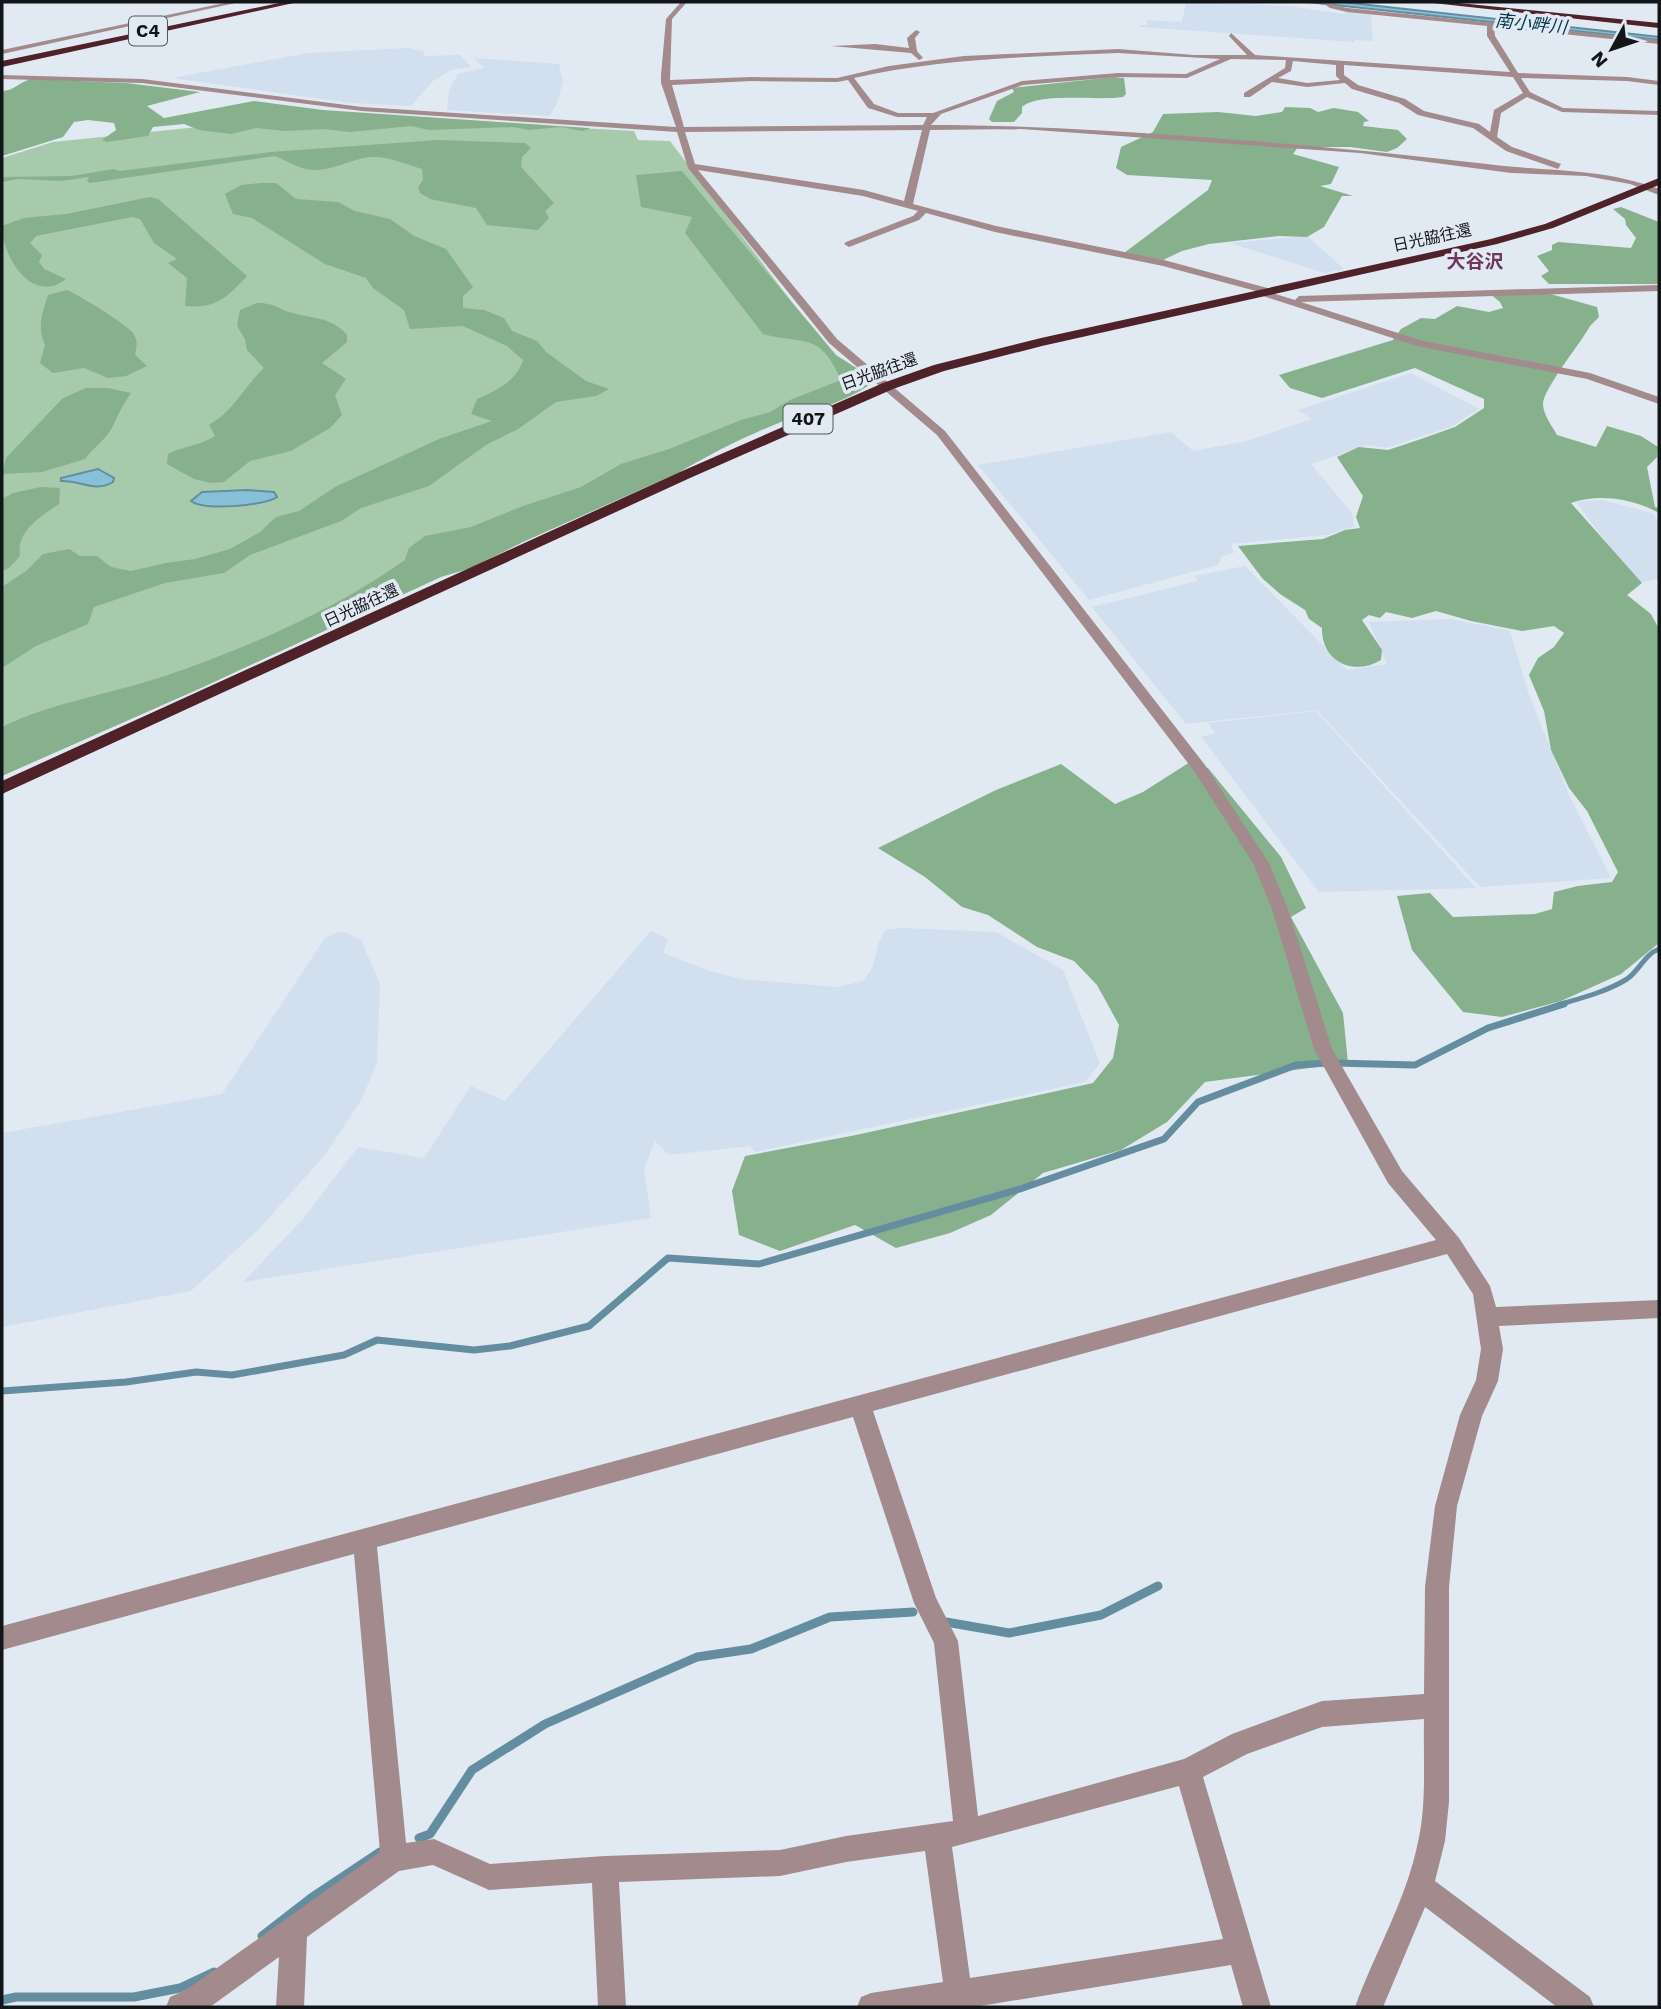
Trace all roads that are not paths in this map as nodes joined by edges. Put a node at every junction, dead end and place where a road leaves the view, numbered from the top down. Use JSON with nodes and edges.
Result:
{"nodes":[{"id":1,"x":237,"y":2,"type":"edge"},
{"id":2,"x":273,"y":2,"type":"edge"},
{"id":3,"x":294,"y":2,"type":"edge"},
{"id":4,"x":684,"y":2,"type":"edge"},
{"id":5,"x":1428,"y":2,"type":"edge"},
{"id":6,"x":1457,"y":2,"type":"edge"},
{"id":7,"x":1327,"y":4,"type":"edge"},
{"id":8,"x":1490,"y":24,"type":"junction"},
{"id":9,"x":1659,"y":24,"type":"edge"},
{"id":10,"x":916,"y":32,"type":"dead end"},
{"id":11,"x":1231,"y":36,"type":"dead end"},
{"id":12,"x":1659,"y":42,"type":"edge"},
{"id":13,"x":835,"y":46,"type":"dead end"},
{"id":14,"x":858,"y":46,"type":"junction"},
{"id":15,"x":913,"y":51,"type":"junction"},
{"id":16,"x":2,"y":52,"type":"edge"},
{"id":17,"x":1006,"y":55,"type":"junction"},
{"id":18,"x":857,"y":56,"type":"dead end"},
{"id":19,"x":1252,"y":56,"type":"junction"},
{"id":20,"x":1230,"y":57,"type":"junction"},
{"id":21,"x":1290,"y":59,"type":"junction"},
{"id":22,"x":2,"y":62,"type":"edge"},
{"id":23,"x":924,"y":63,"type":"junction"},
{"id":24,"x":1340,"y":64,"type":"junction"},
{"id":25,"x":857,"y":66,"type":"dead end"},
{"id":26,"x":1003,"y":66,"type":"dead end"},
{"id":27,"x":2,"y":76,"type":"edge"},
{"id":28,"x":1002,"y":76,"type":"dead end"},
{"id":29,"x":853,"y":77,"type":"junction"},
{"id":30,"x":1516,"y":77,"type":"junction"},
{"id":31,"x":1271,"y":79,"type":"junction"},
{"id":32,"x":1344,"y":81,"type":"junction"},
{"id":33,"x":665,"y":83,"type":"junction"},
{"id":34,"x":1659,"y":83,"type":"edge"},
{"id":35,"x":1006,"y":86,"type":"junction"},
{"id":36,"x":1528,"y":94,"type":"junction"},
{"id":37,"x":1247,"y":95,"type":"dead end"},
{"id":38,"x":1659,"y":113,"type":"edge"},
{"id":39,"x":934,"y":115,"type":"junction"},
{"id":40,"x":927,"y":126,"type":"junction"},
{"id":41,"x":678,"y":130,"type":"junction"},
{"id":42,"x":1493,"y":137,"type":"junction"},
{"id":43,"x":691,"y":166,"type":"junction"},
{"id":44,"x":1570,"y":172,"type":"junction"},
{"id":45,"x":1655,"y":187,"type":"edge"},
{"id":46,"x":908,"y":204,"type":"junction"},
{"id":47,"x":924,"y":209,"type":"junction"},
{"id":48,"x":849,"y":244,"type":"dead end"},
{"id":49,"x":1659,"y":288,"type":"edge"},
{"id":50,"x":1264,"y":292,"type":"junction"},
{"id":51,"x":1283,"y":299,"type":"junction"},
{"id":52,"x":888,"y":386,"type":"junction"},
{"id":53,"x":1659,"y":401,"type":"edge"},
{"id":54,"x":2,"y":788,"type":"edge"},
{"id":55,"x":1452,"y":1244,"type":"junction"},
{"id":56,"x":1659,"y":1309,"type":"edge"},
{"id":57,"x":1489,"y":1317,"type":"junction"},
{"id":58,"x":860,"y":1405,"type":"junction"},
{"id":59,"x":365,"y":1541,"type":"junction"},
{"id":60,"x":2,"y":1639,"type":"edge"},
{"id":61,"x":1436,"y":1706,"type":"junction"},
{"id":62,"x":1188,"y":1772,"type":"junction"},
{"id":63,"x":967,"y":1832,"type":"junction"},
{"id":64,"x":937,"y":1838,"type":"junction"},
{"id":65,"x":394,"y":1858,"type":"junction"},
{"id":66,"x":605,"y":1869,"type":"junction"},
{"id":67,"x":1420,"y":1887,"type":"junction"},
{"id":68,"x":294,"y":1931,"type":"junction"},
{"id":69,"x":1240,"y":1950,"type":"junction"},
{"id":70,"x":959,"y":2000,"type":"edge"},
{"id":71,"x":180,"y":2007,"type":"edge"},
{"id":72,"x":290,"y":2007,"type":"edge"},
{"id":73,"x":612,"y":2007,"type":"edge"},
{"id":74,"x":871,"y":2007,"type":"edge"},
{"id":75,"x":1257,"y":2007,"type":"edge"},
{"id":76,"x":1369,"y":2007,"type":"edge"},
{"id":77,"x":1580,"y":2007,"type":"edge"}],
"edges":[{"from":1,"to":16,"type":"street"},
{"from":2,"to":22,"type":"highway","number":"C4"},
{"from":3,"to":22,"type":"highway","number":"C4"},
{"from":4,"to":33,"type":"street"},
{"from":5,"to":9,"type":"highway"},
{"from":6,"to":9,"type":"highway"},
{"from":7,"to":8,"type":"street"},
{"from":8,"to":12,"type":"street"},
{"from":8,"to":30,"type":"street"},
{"from":10,"to":15,"type":"street"},
{"from":11,"to":19,"type":"street"},
{"from":13,"to":14,"type":"street"},
{"from":14,"to":15,"type":"street"},
{"from":14,"to":18,"type":"street"},
{"from":15,"to":23,"type":"street"},
{"from":17,"to":20,"type":"street"},
{"from":17,"to":23,"type":"street"},
{"from":17,"to":26,"type":"street"},
{"from":19,"to":20,"type":"street"},
{"from":19,"to":21,"type":"street"},
{"from":20,"to":35,"type":"street"},
{"from":21,"to":24,"type":"street"},
{"from":21,"to":31,"type":"street"},
{"from":23,"to":29,"type":"street"},
{"from":24,"to":30,"type":"street"},
{"from":24,"to":32,"type":"street"},
{"from":25,"to":29,"type":"street"},
{"from":27,"to":41,"type":"street"},
{"from":28,"to":35,"type":"street"},
{"from":29,"to":33,"type":"street"},
{"from":29,"to":39,"type":"street"},
{"from":30,"to":34,"type":"street"},
{"from":30,"to":36,"type":"street"},
{"from":31,"to":32,"type":"street"},
{"from":31,"to":37,"type":"street"},
{"from":32,"to":42,"type":"street"},
{"from":33,"to":41,"type":"street"},
{"from":35,"to":39,"type":"street"},
{"from":36,"to":38,"type":"street"},
{"from":36,"to":42,"type":"street"},
{"from":39,"to":40,"type":"street"},
{"from":40,"to":41,"type":"street"},
{"from":40,"to":44,"type":"street"},
{"from":40,"to":46,"type":"street"},
{"from":41,"to":43,"type":"street"},
{"from":42,"to":44,"type":"street"},
{"from":43,"to":46,"type":"street"},
{"from":43,"to":52,"type":"street"},
{"from":44,"to":45,"type":"street"},
{"from":45,"to":50,"type":"highway","name":"日光脇往還","number":"407"},
{"from":46,"to":47,"type":"street"},
{"from":47,"to":48,"type":"street"},
{"from":47,"to":50,"type":"street"},
{"from":49,"to":51,"type":"street"},
{"from":50,"to":51,"type":"street"},
{"from":50,"to":52,"type":"highway","name":"日光脇往還","number":"407"},
{"from":51,"to":53,"type":"street"},
{"from":52,"to":54,"type":"highway","name":"日光脇往還","number":"407"},
{"from":52,"to":55,"type":"street"},
{"from":55,"to":57,"type":"street"},
{"from":55,"to":58,"type":"street"},
{"from":56,"to":57,"type":"street"},
{"from":57,"to":61,"type":"street"},
{"from":58,"to":59,"type":"street"},
{"from":58,"to":63,"type":"street"},
{"from":59,"to":60,"type":"street"},
{"from":59,"to":65,"type":"street"},
{"from":61,"to":62,"type":"street"},
{"from":61,"to":67,"type":"street"},
{"from":62,"to":63,"type":"street"},
{"from":62,"to":69,"type":"street"},
{"from":63,"to":64,"type":"street"},
{"from":64,"to":66,"type":"street"},
{"from":64,"to":70,"type":"street"},
{"from":65,"to":66,"type":"street"},
{"from":65,"to":68,"type":"street"},
{"from":66,"to":73,"type":"street"},
{"from":67,"to":76,"type":"street"},
{"from":67,"to":77,"type":"street"},
{"from":68,"to":71,"type":"street"},
{"from":68,"to":72,"type":"street"},
{"from":69,"to":70,"type":"street"},
{"from":69,"to":75,"type":"street"},
{"from":70,"to":74,"type":"street"}]}
